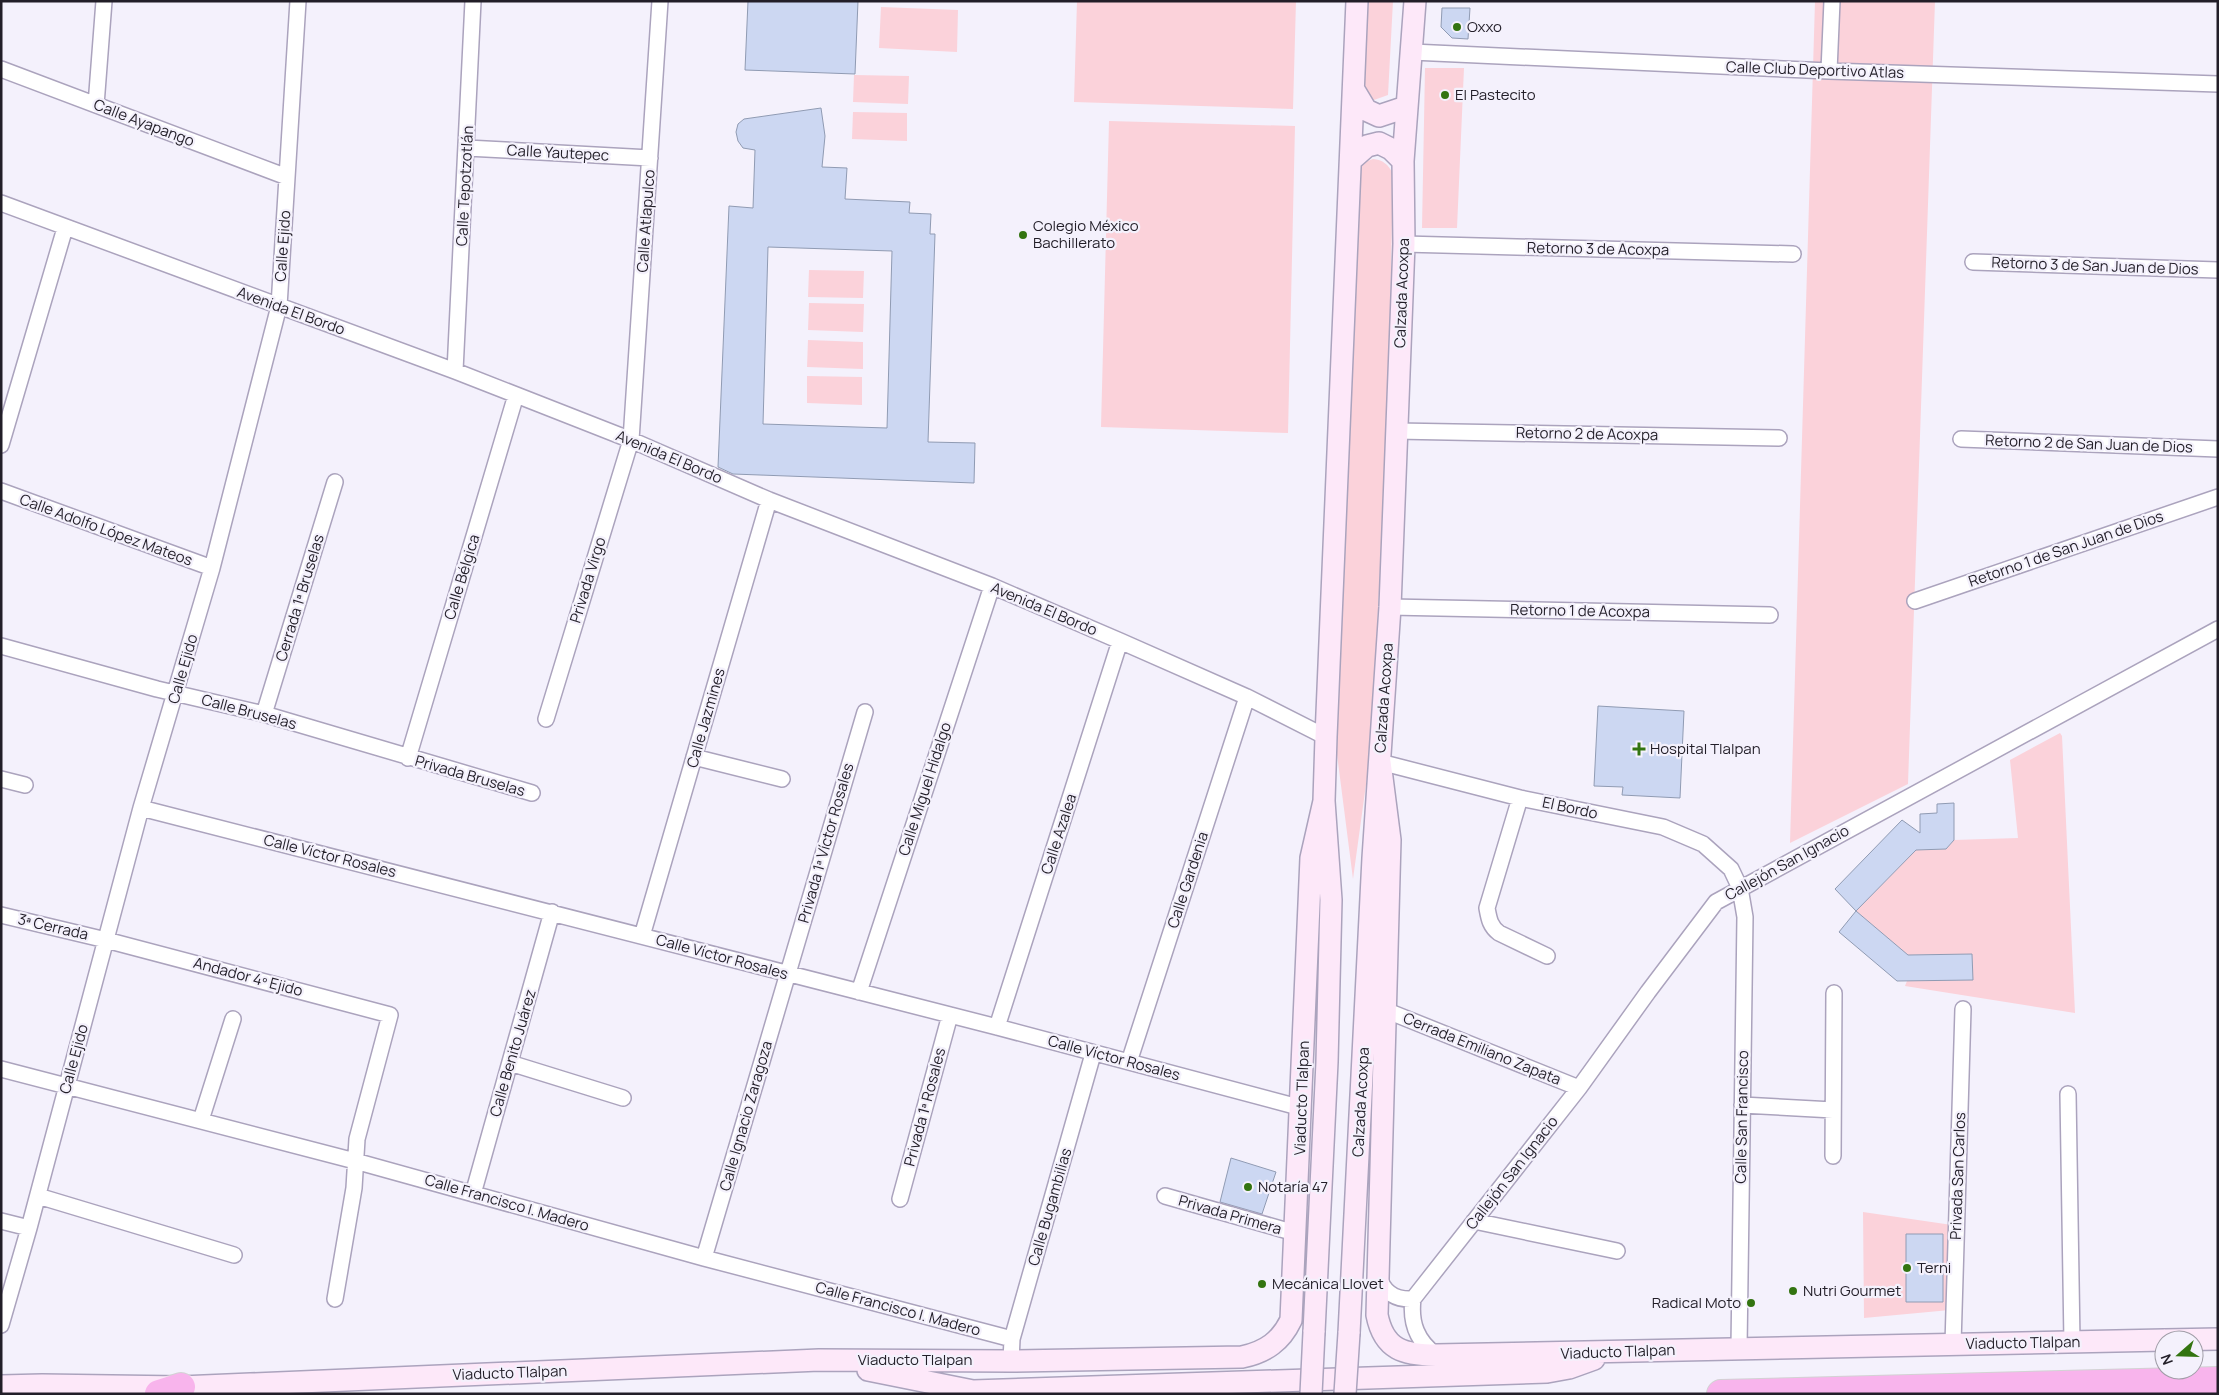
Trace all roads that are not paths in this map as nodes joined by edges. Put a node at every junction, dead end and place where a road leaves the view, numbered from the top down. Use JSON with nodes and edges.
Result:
{"nodes":[{"id":1,"x":104,"y":1,"type":"edge"},
{"id":2,"x":298,"y":1,"type":"edge"},
{"id":3,"x":473,"y":1,"type":"edge"},
{"id":4,"x":660,"y":1,"type":"edge"},
{"id":5,"x":1357,"y":1,"type":"edge"},
{"id":6,"x":1415,"y":1,"type":"edge"},
{"id":7,"x":1832,"y":1,"type":"edge"},
{"id":8,"x":1412,"y":52,"type":"junction"},
{"id":9,"x":1,"y":69,"type":"edge"},
{"id":10,"x":1828,"y":72,"type":"junction"},
{"id":11,"x":2218,"y":84,"type":"edge"},
{"id":12,"x":1354,"y":90,"type":"junction"},
{"id":13,"x":96,"y":104,"type":"junction"},
{"id":14,"x":1406,"y":107,"type":"junction"},
{"id":15,"x":466,"y":148,"type":"junction"},
{"id":16,"x":650,"y":158,"type":"junction"},
{"id":17,"x":1351,"y":160,"type":"junction"},
{"id":18,"x":1403,"y":161,"type":"junction"},
{"id":19,"x":287,"y":177,"type":"junction"},
{"id":20,"x":1,"y":203,"type":"edge"},
{"id":21,"x":65,"y":228,"type":"junction"},
{"id":22,"x":1404,"y":244,"type":"junction"},
{"id":23,"x":1793,"y":254,"type":"dead end"},
{"id":24,"x":1973,"y":262,"type":"dead end"},
{"id":25,"x":2218,"y":270,"type":"edge"},
{"id":26,"x":279,"y":306,"type":"junction"},
{"id":27,"x":455,"y":372,"type":"junction"},
{"id":28,"x":516,"y":395,"type":"junction"},
{"id":29,"x":1396,"y":431,"type":"junction"},
{"id":30,"x":1779,"y":438,"type":"dead end"},
{"id":31,"x":1960,"y":439,"type":"dead end"},
{"id":32,"x":632,"y":440,"type":"junction"},
{"id":33,"x":1,"y":445,"type":"edge"},
{"id":34,"x":2218,"y":449,"type":"edge"},
{"id":35,"x":335,"y":482,"type":"dead end"},
{"id":36,"x":1,"y":491,"type":"edge"},
{"id":37,"x":2218,"y":497,"type":"edge"},
{"id":38,"x":769,"y":500,"type":"junction"},
{"id":39,"x":212,"y":568,"type":"junction"},
{"id":40,"x":992,"y":586,"type":"junction"},
{"id":41,"x":1915,"y":601,"type":"dead end"},
{"id":42,"x":1390,"y":607,"type":"junction"},
{"id":43,"x":1770,"y":615,"type":"dead end"},
{"id":44,"x":2218,"y":630,"type":"edge"},
{"id":45,"x":1120,"y":641,"type":"junction"},
{"id":46,"x":1,"y":646,"type":"edge"},
{"id":47,"x":175,"y":693,"type":"junction"},
{"id":48,"x":1247,"y":697,"type":"junction"},
{"id":49,"x":865,"y":712,"type":"dead end"},
{"id":50,"x":264,"y":714,"type":"junction"},
{"id":51,"x":546,"y":719,"type":"dead end"},
{"id":52,"x":1326,"y":737,"type":"junction"},
{"id":53,"x":694,"y":757,"type":"junction"},
{"id":54,"x":408,"y":758,"type":"junction"},
{"id":55,"x":1380,"y":762,"type":"junction"},
{"id":56,"x":1,"y":779,"type":"edge"},
{"id":57,"x":782,"y":779,"type":"dead end"},
{"id":58,"x":25,"y":785,"type":"dead end"},
{"id":59,"x":532,"y":793,"type":"dead end"},
{"id":60,"x":1520,"y":798,"type":"junction"},
{"id":61,"x":1324,"y":800,"type":"junction"},
{"id":62,"x":141,"y":808,"type":"junction"},
{"id":63,"x":1740,"y":888,"type":"junction"},
{"id":64,"x":552,"y":912,"type":"junction"},
{"id":65,"x":1,"y":915,"type":"edge"},
{"id":66,"x":642,"y":936,"type":"junction"},
{"id":67,"x":106,"y":940,"type":"junction"},
{"id":68,"x":1546,"y":956,"type":"dead end"},
{"id":69,"x":788,"y":974,"type":"junction"},
{"id":70,"x":859,"y":992,"type":"junction"},
{"id":71,"x":1834,"y":993,"type":"dead end"},
{"id":72,"x":1963,"y":1008,"type":"dead end"},
{"id":73,"x":1386,"y":1010,"type":"junction"},
{"id":74,"x":950,"y":1015,"type":"junction"},
{"id":75,"x":233,"y":1020,"type":"dead end"},
{"id":76,"x":997,"y":1027,"type":"junction"},
{"id":77,"x":1093,"y":1054,"type":"junction"},
{"id":78,"x":1129,"y":1062,"type":"junction"},
{"id":79,"x":510,"y":1063,"type":"junction"},
{"id":80,"x":1,"y":1070,"type":"edge"},
{"id":81,"x":67,"y":1088,"type":"junction"},
{"id":82,"x":1579,"y":1088,"type":"junction"},
{"id":83,"x":2068,"y":1094,"type":"dead end"},
{"id":84,"x":623,"y":1098,"type":"dead end"},
{"id":85,"x":1742,"y":1105,"type":"junction"},
{"id":86,"x":1302,"y":1108,"type":"junction"},
{"id":87,"x":1833,"y":1110,"type":"junction"},
{"id":88,"x":201,"y":1120,"type":"junction"},
{"id":89,"x":1833,"y":1156,"type":"dead end"},
{"id":90,"x":354,"y":1160,"type":"junction"},
{"id":91,"x":473,"y":1194,"type":"junction"},
{"id":92,"x":38,"y":1196,"type":"junction"},
{"id":93,"x":1165,"y":1196,"type":"dead end"},
{"id":94,"x":900,"y":1199,"type":"dead end"},
{"id":95,"x":1,"y":1220,"type":"edge"},
{"id":96,"x":1474,"y":1221,"type":"junction"},
{"id":97,"x":29,"y":1228,"type":"junction"},
{"id":98,"x":1295,"y":1233,"type":"junction"},
{"id":99,"x":1617,"y":1251,"type":"dead end"},
{"id":100,"x":234,"y":1255,"type":"dead end"},
{"id":101,"x":704,"y":1258,"type":"junction"},
{"id":102,"x":1378,"y":1274,"type":"junction"},
{"id":103,"x":335,"y":1299,"type":"dead end"},
{"id":104,"x":1413,"y":1299,"type":"junction"},
{"id":105,"x":1,"y":1325,"type":"edge"},
{"id":106,"x":1012,"y":1339,"type":"junction"},
{"id":107,"x":2204,"y":1339,"type":"edge"},
{"id":108,"x":2218,"y":1339,"type":"edge"},
{"id":109,"x":2154,"y":1340,"type":"edge"},
{"id":110,"x":2072,"y":1342,"type":"junction"},
{"id":111,"x":1954,"y":1344,"type":"junction"},
{"id":112,"x":1739,"y":1348,"type":"junction"},
{"id":113,"x":1610,"y":1353,"type":"junction"},
{"id":114,"x":1436,"y":1355,"type":"junction"},
{"id":115,"x":819,"y":1360,"type":"junction"},
{"id":116,"x":1011,"y":1361,"type":"junction"},
{"id":117,"x":2218,"y":1380,"type":"edge"},
{"id":118,"x":1,"y":1386,"type":"edge"},
{"id":119,"x":170,"y":1390,"type":"edge"},
{"id":120,"x":1311,"y":1394,"type":"edge"},
{"id":121,"x":1344,"y":1394,"type":"edge"},
{"id":122,"x":1721,"y":1394,"type":"edge"}],
"edges":[{"from":1,"to":13,"type":"street"},
{"from":2,"to":19,"type":"street","name":"Calle Ejido"},
{"from":3,"to":15,"type":"street","name":"Calle Tepotzotlán"},
{"from":4,"to":16,"type":"street","name":"Calle Atlapulco"},
{"from":5,"to":12,"type":"main road"},
{"from":6,"to":8,"type":"main road","name":"Calzada Acoxpa"},
{"from":7,"to":10,"type":"street"},
{"from":8,"to":10,"type":"street","name":"Calle Club Deportivo Atlas"},
{"from":8,"to":14,"type":"main road","name":"Calzada Acoxpa"},
{"from":9,"to":13,"type":"street","name":"Calle Ayapango"},
{"from":10,"to":11,"type":"street","name":"Calle Club Deportivo Atlas"},
{"from":12,"to":14,"type":"main road"},
{"from":12,"to":17,"type":"main road"},
{"from":13,"to":19,"type":"street","name":"Calle Ayapango"},
{"from":14,"to":18,"type":"main road","name":"Calzada Acoxpa"},
{"from":15,"to":16,"type":"street","name":"Calle Yautepec"},
{"from":15,"to":27,"type":"street","name":"Calle Tepotzotlán"},
{"from":16,"to":32,"type":"street","name":"Calle Atlapulco"},
{"from":17,"to":18,"type":"main road"},
{"from":17,"to":52,"type":"main road"},
{"from":18,"to":22,"type":"main road","name":"Calzada Acoxpa"},
{"from":19,"to":26,"type":"street","name":"Calle Ejido"},
{"from":20,"to":21,"type":"street","name":"Avenida El Bordo"},
{"from":21,"to":26,"type":"street","name":"Avenida El Bordo"},
{"from":21,"to":33,"type":"street"},
{"from":22,"to":23,"type":"street","name":"Retorno 3 de Acoxpa"},
{"from":22,"to":29,"type":"main road","name":"Calzada Acoxpa"},
{"from":24,"to":25,"type":"street","name":"Retorno 3 de San Juan de Dios"},
{"from":26,"to":27,"type":"street","name":"Avenida El Bordo"},
{"from":26,"to":39,"type":"street","name":"Calle Ejido"},
{"from":27,"to":28,"type":"street","name":"Avenida El Bordo"},
{"from":28,"to":32,"type":"street","name":"Avenida El Bordo"},
{"from":28,"to":54,"type":"street","name":"Calle Bélgica"},
{"from":29,"to":30,"type":"street","name":"Retorno 2 de Acoxpa"},
{"from":29,"to":42,"type":"main road","name":"Calzada Acoxpa"},
{"from":31,"to":34,"type":"street","name":"Retorno 2 de San Juan de Dios"},
{"from":32,"to":38,"type":"street","name":"Avenida El Bordo"},
{"from":32,"to":51,"type":"street","name":"Privada Virgo"},
{"from":35,"to":50,"type":"street","name":"Cerrada 1ª Bruselas"},
{"from":36,"to":39,"type":"street","name":"Calle Adolfo López Mateos"},
{"from":37,"to":41,"type":"street","name":"Retorno 1 de San Juan de Dios"},
{"from":38,"to":40,"type":"street","name":"Avenida El Bordo"},
{"from":38,"to":53,"type":"street","name":"Calle Jazmines"},
{"from":39,"to":47,"type":"street","name":"Calle Ejido"},
{"from":40,"to":45,"type":"street","name":"Avenida El Bordo"},
{"from":40,"to":70,"type":"street","name":"Calle Miguel Hidalgo"},
{"from":42,"to":43,"type":"street","name":"Retorno 1 de Acoxpa"},
{"from":42,"to":55,"type":"main road","name":"Calzada Acoxpa"},
{"from":44,"to":63,"type":"street","name":"Callejón San Ignacio"},
{"from":45,"to":48,"type":"street","name":"Avenida El Bordo"},
{"from":45,"to":76,"type":"street","name":"Calle Azalea"},
{"from":46,"to":47,"type":"street","name":"Calle Bruselas"},
{"from":47,"to":50,"type":"street","name":"Calle Bruselas"},
{"from":47,"to":62,"type":"street","name":"Calle Ejido"},
{"from":48,"to":52,"type":"street","name":"Avenida El Bordo"},
{"from":48,"to":78,"type":"street","name":"Calle Gardenia"},
{"from":49,"to":69,"type":"street","name":"Privada 1ª Víctor Rosales"},
{"from":50,"to":54,"type":"street","name":"Calle Bruselas"},
{"from":52,"to":61,"type":"main road"},
{"from":53,"to":57,"type":"street"},
{"from":53,"to":66,"type":"street","name":"Calle Jazmines"},
{"from":54,"to":59,"type":"street","name":"Privada Bruselas"},
{"from":55,"to":60,"type":"street","name":"El Bordo"},
{"from":55,"to":73,"type":"main road","name":"Viaducto Tlalpan"},
{"from":55,"to":121,"type":"main road","name":"Calzada Acoxpa","bridge":true},
{"from":56,"to":58,"type":"street"},
{"from":60,"to":63,"type":"street","name":"El Bordo"},
{"from":60,"to":68,"type":"street"},
{"from":61,"to":86,"type":"main road","name":"Viaducto Tlalpan"},
{"from":61,"to":120,"type":"main road","bridge":true},
{"from":62,"to":64,"type":"street","name":"Calle Víctor Rosales"},
{"from":62,"to":67,"type":"street","name":"Calle Ejido"},
{"from":63,"to":82,"type":"street","name":"Callejón San Ignacio"},
{"from":63,"to":85,"type":"street","name":"Calle San Francisco"},
{"from":64,"to":66,"type":"street","name":"Calle Víctor Rosales"},
{"from":64,"to":79,"type":"street","name":"Calle Benito Juárez"},
{"from":65,"to":67,"type":"street","name":"3ª Cerrada"},
{"from":66,"to":69,"type":"street","name":"Calle Víctor Rosales"},
{"from":67,"to":81,"type":"street","name":"Calle Ejido"},
{"from":67,"to":90,"type":"street","name":"Andador 4º Ejido"},
{"from":69,"to":70,"type":"street","name":"Calle Víctor Rosales"},
{"from":69,"to":101,"type":"street","name":"Calle Ignacio Zaragoza"},
{"from":70,"to":74,"type":"street","name":"Calle Víctor Rosales"},
{"from":71,"to":87,"type":"street"},
{"from":72,"to":111,"type":"street","name":"Privada San Carlos"},
{"from":73,"to":82,"type":"street","name":"Cerrada Emiliano Zapata"},
{"from":73,"to":102,"type":"main road","name":"Viaducto Tlalpan"},
{"from":74,"to":76,"type":"street","name":"Calle Víctor Rosales"},
{"from":74,"to":94,"type":"street","name":"Privada 1ª Rosales"},
{"from":75,"to":88,"type":"street"},
{"from":76,"to":77,"type":"street","name":"Calle Víctor Rosales"},
{"from":77,"to":78,"type":"street","name":"Calle Víctor Rosales"},
{"from":77,"to":106,"type":"street","name":"Calle Bugambilias"},
{"from":78,"to":86,"type":"street","name":"Calle Víctor Rosales"},
{"from":79,"to":84,"type":"street"},
{"from":79,"to":91,"type":"street","name":"Calle Benito Juárez"},
{"from":80,"to":81,"type":"street","name":"Calle Francisco I. Madero"},
{"from":81,"to":88,"type":"street","name":"Calle Francisco I. Madero"},
{"from":81,"to":92,"type":"street","name":"Calle Ejido"},
{"from":82,"to":96,"type":"street","name":"Callejón San Ignacio"},
{"from":83,"to":110,"type":"street"},
{"from":85,"to":87,"type":"street"},
{"from":85,"to":112,"type":"street","name":"Calle San Francisco"},
{"from":86,"to":98,"type":"main road","name":"Viaducto Tlalpan"},
{"from":87,"to":89,"type":"street"},
{"from":88,"to":90,"type":"street","name":"Calle Francisco I. Madero"},
{"from":90,"to":91,"type":"street","name":"Calle Francisco I. Madero"},
{"from":90,"to":103,"type":"street"},
{"from":91,"to":101,"type":"street","name":"Calle Francisco I. Madero"},
{"from":92,"to":97,"type":"street","name":"Calle Ejido"},
{"from":92,"to":100,"type":"street"},
{"from":93,"to":98,"type":"street","name":"Privada Primera"},
{"from":95,"to":97,"type":"street"},
{"from":96,"to":99,"type":"street"},
{"from":96,"to":104,"type":"street","name":"Callejón San Ignacio"},
{"from":97,"to":105,"type":"street","name":"Calle Ejido"},
{"from":98,"to":116,"type":"main road","name":"Viaducto Tlalpan"},
{"from":101,"to":106,"type":"street","name":"Calle Francisco I. Madero"},
{"from":102,"to":104,"type":"street"},
{"from":102,"to":114,"type":"main road","name":"Viaducto Tlalpan"},
{"from":104,"to":114,"type":"street"},
{"from":106,"to":116,"type":"street","name":"Calle Bugambilias"},
{"from":107,"to":108,"type":"main road","name":"Viaducto Tlalpan"},
{"from":109,"to":110,"type":"main road","name":"Viaducto Tlalpan"},
{"from":110,"to":111,"type":"main road","name":"Viaducto Tlalpan"},
{"from":111,"to":112,"type":"main road","name":"Viaducto Tlalpan"},
{"from":112,"to":113,"type":"main road","name":"Viaducto Tlalpan"},
{"from":113,"to":114,"type":"main road","name":"Viaducto Tlalpan"},
{"from":113,"to":115,"type":"main road"},
{"from":115,"to":116,"type":"main road","name":"Viaducto Tlalpan"},
{"from":115,"to":119,"type":"main road","name":"Viaducto Tlalpan"},
{"from":117,"to":122,"type":"highway"},
{"from":118,"to":119,"type":"main road","name":"Viaducto Tlalpan"}]}
